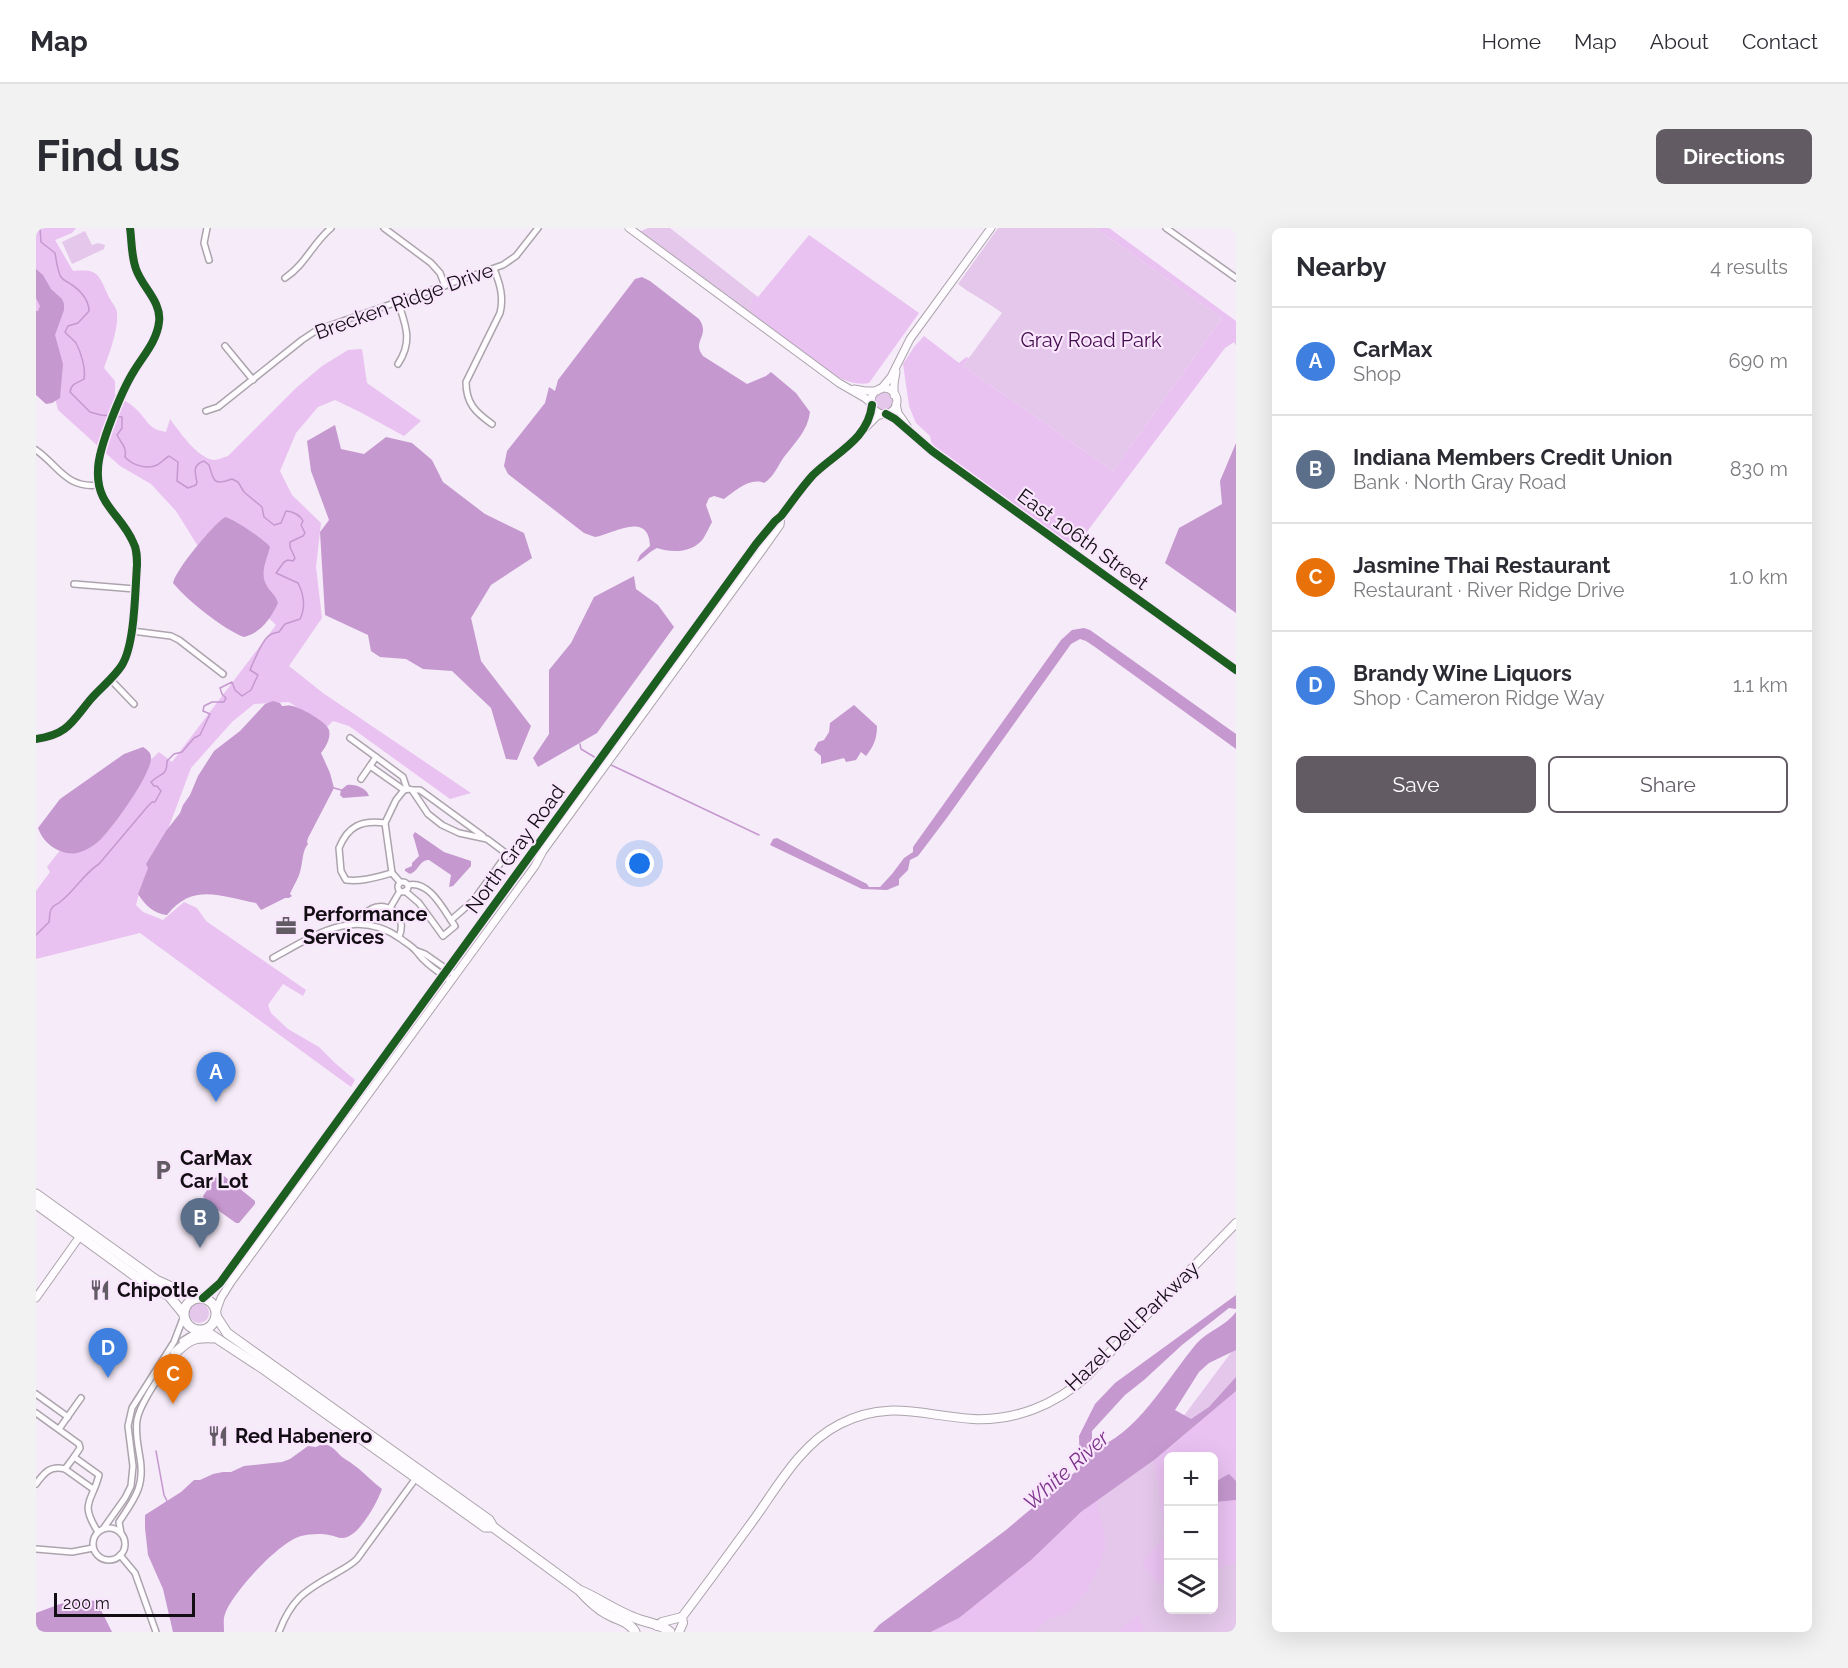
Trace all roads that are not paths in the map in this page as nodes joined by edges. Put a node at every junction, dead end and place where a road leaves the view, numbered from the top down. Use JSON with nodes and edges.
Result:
{"nodes":[{"id":1,"x":130,"y":228,"type":"edge"},
{"id":2,"x":207,"y":228,"type":"edge"},
{"id":3,"x":331,"y":228,"type":"edge"},
{"id":4,"x":384,"y":228,"type":"edge"},
{"id":5,"x":538,"y":228,"type":"edge"},
{"id":6,"x":629,"y":228,"type":"edge"},
{"id":7,"x":991,"y":228,"type":"edge"},
{"id":8,"x":1167,"y":228,"type":"edge"},
{"id":9,"x":209,"y":260,"type":"dead end"},
{"id":10,"x":494,"y":269,"type":"junction"},
{"id":11,"x":285,"y":278,"type":"dead end"},
{"id":12,"x":1236,"y":278,"type":"edge"},
{"id":13,"x":445,"y":286,"type":"junction"},
{"id":14,"x":398,"y":302,"type":"junction"},
{"id":15,"x":225,"y":346,"type":"dead end"},
{"id":16,"x":398,"y":364,"type":"dead end"},
{"id":17,"x":896,"y":366,"type":"junction"},
{"id":18,"x":253,"y":380,"type":"junction"},
{"id":19,"x":848,"y":388,"type":"junction"},
{"id":20,"x":879,"y":390,"type":"junction"},
{"id":21,"x":894,"y":395,"type":"junction"},
{"id":22,"x":872,"y":404,"type":"junction"},
{"id":23,"x":896,"y":404,"type":"junction"},
{"id":24,"x":206,"y":411,"type":"dead end"},
{"id":25,"x":885,"y":414,"type":"junction"},
{"id":26,"x":492,"y":424,"type":"dead end"},
{"id":27,"x":863,"y":429,"type":"junction"},
{"id":28,"x":912,"y":433,"type":"junction"},
{"id":29,"x":36,"y":450,"type":"edge"},
{"id":30,"x":99,"y":484,"type":"junction"},
{"id":31,"x":74,"y":584,"type":"dead end"},
{"id":32,"x":135,"y":589,"type":"junction"},
{"id":33,"x":132,"y":631,"type":"junction"},
{"id":34,"x":1236,"y":670,"type":"edge"},
{"id":35,"x":223,"y":674,"type":"dead end"},
{"id":36,"x":111,"y":680,"type":"junction"},
{"id":37,"x":134,"y":704,"type":"dead end"},
{"id":38,"x":350,"y":738,"type":"dead end"},
{"id":39,"x":36,"y":739,"type":"edge"},
{"id":40,"x":376,"y":757,"type":"junction"},
{"id":41,"x":370,"y":766,"type":"junction"},
{"id":42,"x":592,"y":778,"type":"junction"},
{"id":43,"x":361,"y":779,"type":"dead end"},
{"id":44,"x":408,"y":790,"type":"junction"},
{"id":45,"x":385,"y":823,"type":"junction"},
{"id":46,"x":487,"y":839,"type":"junction"},
{"id":47,"x":392,"y":873,"type":"junction"},
{"id":48,"x":405,"y":889,"type":"junction"},
{"id":49,"x":390,"y":908,"type":"junction"},
{"id":50,"x":451,"y":920,"type":"junction"},
{"id":51,"x":362,"y":923,"type":"junction"},
{"id":52,"x":399,"y":937,"type":"junction"},
{"id":53,"x":273,"y":958,"type":"dead end"},
{"id":54,"x":445,"y":972,"type":"junction"},
{"id":55,"x":453,"y":978,"type":"junction"},
{"id":56,"x":36,"y":1194,"type":"edge"},
{"id":57,"x":36,"y":1204,"type":"edge"},
{"id":58,"x":1236,"y":1223,"type":"edge"},
{"id":59,"x":80,"y":1236,"type":"junction"},
{"id":60,"x":36,"y":1298,"type":"edge"},
{"id":61,"x":199,"y":1298,"type":"junction"},
{"id":62,"x":183,"y":1314,"type":"junction"},
{"id":63,"x":216,"y":1314,"type":"junction"},
{"id":64,"x":202,"y":1330,"type":"junction"},
{"id":65,"x":215,"y":1338,"type":"junction"},
{"id":66,"x":175,"y":1353,"type":"junction"},
{"id":67,"x":36,"y":1394,"type":"edge"},
{"id":68,"x":81,"y":1398,"type":"dead end"},
{"id":69,"x":36,"y":1413,"type":"edge"},
{"id":70,"x":68,"y":1417,"type":"junction"},
{"id":71,"x":59,"y":1429,"type":"junction"},
{"id":72,"x":74,"y":1457,"type":"junction"},
{"id":73,"x":65,"y":1469,"type":"junction"},
{"id":74,"x":416,"y":1478,"type":"junction"},
{"id":75,"x":36,"y":1484,"type":"edge"},
{"id":76,"x":93,"y":1489,"type":"junction"},
{"id":77,"x":493,"y":1527,"type":"junction"},
{"id":78,"x":101,"y":1530,"type":"junction"},
{"id":79,"x":120,"y":1533,"type":"junction"},
{"id":80,"x":93,"y":1548,"type":"junction"},
{"id":81,"x":36,"y":1549,"type":"edge"},
{"id":82,"x":120,"y":1555,"type":"junction"},
{"id":83,"x":579,"y":1590,"type":"junction"},
{"id":84,"x":682,"y":1617,"type":"junction"},
{"id":85,"x":657,"y":1626,"type":"junction"},
{"id":86,"x":156,"y":1632,"type":"edge"},
{"id":87,"x":279,"y":1632,"type":"edge"},
{"id":88,"x":636,"y":1632,"type":"edge"},
{"id":89,"x":644,"y":1632,"type":"edge"},
{"id":90,"x":670,"y":1632,"type":"edge"},
{"id":91,"x":679,"y":1632,"type":"edge"}],
"edges":[{"from":1,"to":30,"type":"street"},
{"from":2,"to":9,"type":"street"},
{"from":3,"to":11,"type":"street"},
{"from":4,"to":13,"type":"street"},
{"from":5,"to":10,"type":"street","name":"Brecken Ridge Drive"},
{"from":6,"to":19,"type":"street"},
{"from":7,"to":17,"type":"street"},
{"from":8,"to":12,"type":"street"},
{"from":10,"to":13,"type":"street","name":"Brecken Ridge Drive"},
{"from":10,"to":26,"type":"street"},
{"from":13,"to":14,"type":"street","name":"Brecken Ridge Drive"},
{"from":14,"to":16,"type":"street"},
{"from":14,"to":18,"type":"street","name":"Brecken Ridge Drive"},
{"from":15,"to":18,"type":"street"},
{"from":17,"to":20,"type":"street"},
{"from":17,"to":21,"type":"street"},
{"from":18,"to":24,"type":"street","name":"Brecken Ridge Drive"},
{"from":19,"to":20,"type":"street"},
{"from":19,"to":22,"type":"street"},
{"from":20,"to":21,"type":"street"},
{"from":20,"to":22,"type":"street"},
{"from":21,"to":23,"type":"street"},
{"from":22,"to":25,"type":"street"},
{"from":22,"to":27,"type":"street","name":"North Gray Road"},
{"from":23,"to":25,"type":"street"},
{"from":23,"to":28,"type":"street","name":"East 106th Street"},
{"from":25,"to":27,"type":"street","name":"North Gray Road"},
{"from":25,"to":28,"type":"street","name":"East 106th Street"},
{"from":27,"to":42,"type":"street","name":"North Gray Road"},
{"from":28,"to":34,"type":"street","name":"East 106th Street"},
{"from":29,"to":30,"type":"street"},
{"from":30,"to":32,"type":"street"},
{"from":31,"to":32,"type":"street"},
{"from":32,"to":33,"type":"street"},
{"from":33,"to":35,"type":"street"},
{"from":33,"to":36,"type":"street"},
{"from":36,"to":37,"type":"street"},
{"from":36,"to":39,"type":"street"},
{"from":38,"to":40,"type":"street"},
{"from":40,"to":41,"type":"street"},
{"from":40,"to":44,"type":"street"},
{"from":41,"to":43,"type":"street"},
{"from":41,"to":44,"type":"street"},
{"from":42,"to":54,"type":"street","name":"North Gray Road"},
{"from":42,"to":55,"type":"street","name":"North Gray Road"},
{"from":44,"to":45,"type":"street"},
{"from":44,"to":46,"type":"street"},
{"from":44,"to":46,"type":"street"},
{"from":45,"to":47,"type":"street"},
{"from":45,"to":47,"type":"street"},
{"from":46,"to":50,"type":"street"},
{"from":47,"to":48,"type":"street"},
{"from":48,"to":49,"type":"street"},
{"from":48,"to":50,"type":"street"},
{"from":48,"to":50,"type":"street"},
{"from":49,"to":51,"type":"street"},
{"from":49,"to":52,"type":"street"},
{"from":51,"to":52,"type":"street"},
{"from":51,"to":53,"type":"street"},
{"from":52,"to":54,"type":"street"},
{"from":54,"to":55,"type":"street"},
{"from":54,"to":61,"type":"street","name":"North Gray Road"},
{"from":55,"to":63,"type":"street","name":"North Gray Road"},
{"from":56,"to":61,"type":"main road"},
{"from":57,"to":59,"type":"main road"},
{"from":58,"to":84,"type":"main road","name":"Hazel Dell Parkway"},
{"from":59,"to":60,"type":"street"},
{"from":59,"to":62,"type":"main road"},
{"from":61,"to":62,"type":"main road"},
{"from":61,"to":63,"type":"main road"},
{"from":62,"to":64,"type":"main road"},
{"from":62,"to":78,"type":"street"},
{"from":63,"to":64,"type":"main road"},
{"from":63,"to":77,"type":"main road"},
{"from":64,"to":65,"type":"main road"},
{"from":64,"to":66,"type":"street"},
{"from":65,"to":66,"type":"main road"},
{"from":65,"to":74,"type":"main road"},
{"from":66,"to":79,"type":"street"},
{"from":67,"to":70,"type":"street"},
{"from":68,"to":70,"type":"street"},
{"from":69,"to":71,"type":"street"},
{"from":70,"to":71,"type":"street"},
{"from":71,"to":72,"type":"street"},
{"from":72,"to":73,"type":"street"},
{"from":72,"to":76,"type":"street"},
{"from":73,"to":75,"type":"street"},
{"from":73,"to":76,"type":"street"},
{"from":74,"to":77,"type":"main road"},
{"from":74,"to":87,"type":"street"},
{"from":76,"to":78,"type":"street"},
{"from":77,"to":83,"type":"main road"},
{"from":78,"to":79,"type":"street"},
{"from":78,"to":80,"type":"street"},
{"from":79,"to":82,"type":"street"},
{"from":80,"to":81,"type":"street"},
{"from":80,"to":82,"type":"street"},
{"from":82,"to":86,"type":"street"},
{"from":83,"to":85,"type":"main road"},
{"from":83,"to":88,"type":"main road"},
{"from":84,"to":85,"type":"main road"},
{"from":84,"to":91,"type":"main road","name":"Hazel Dell Parkway"},
{"from":85,"to":89,"type":"main road"},
{"from":85,"to":90,"type":"main road"}]}
